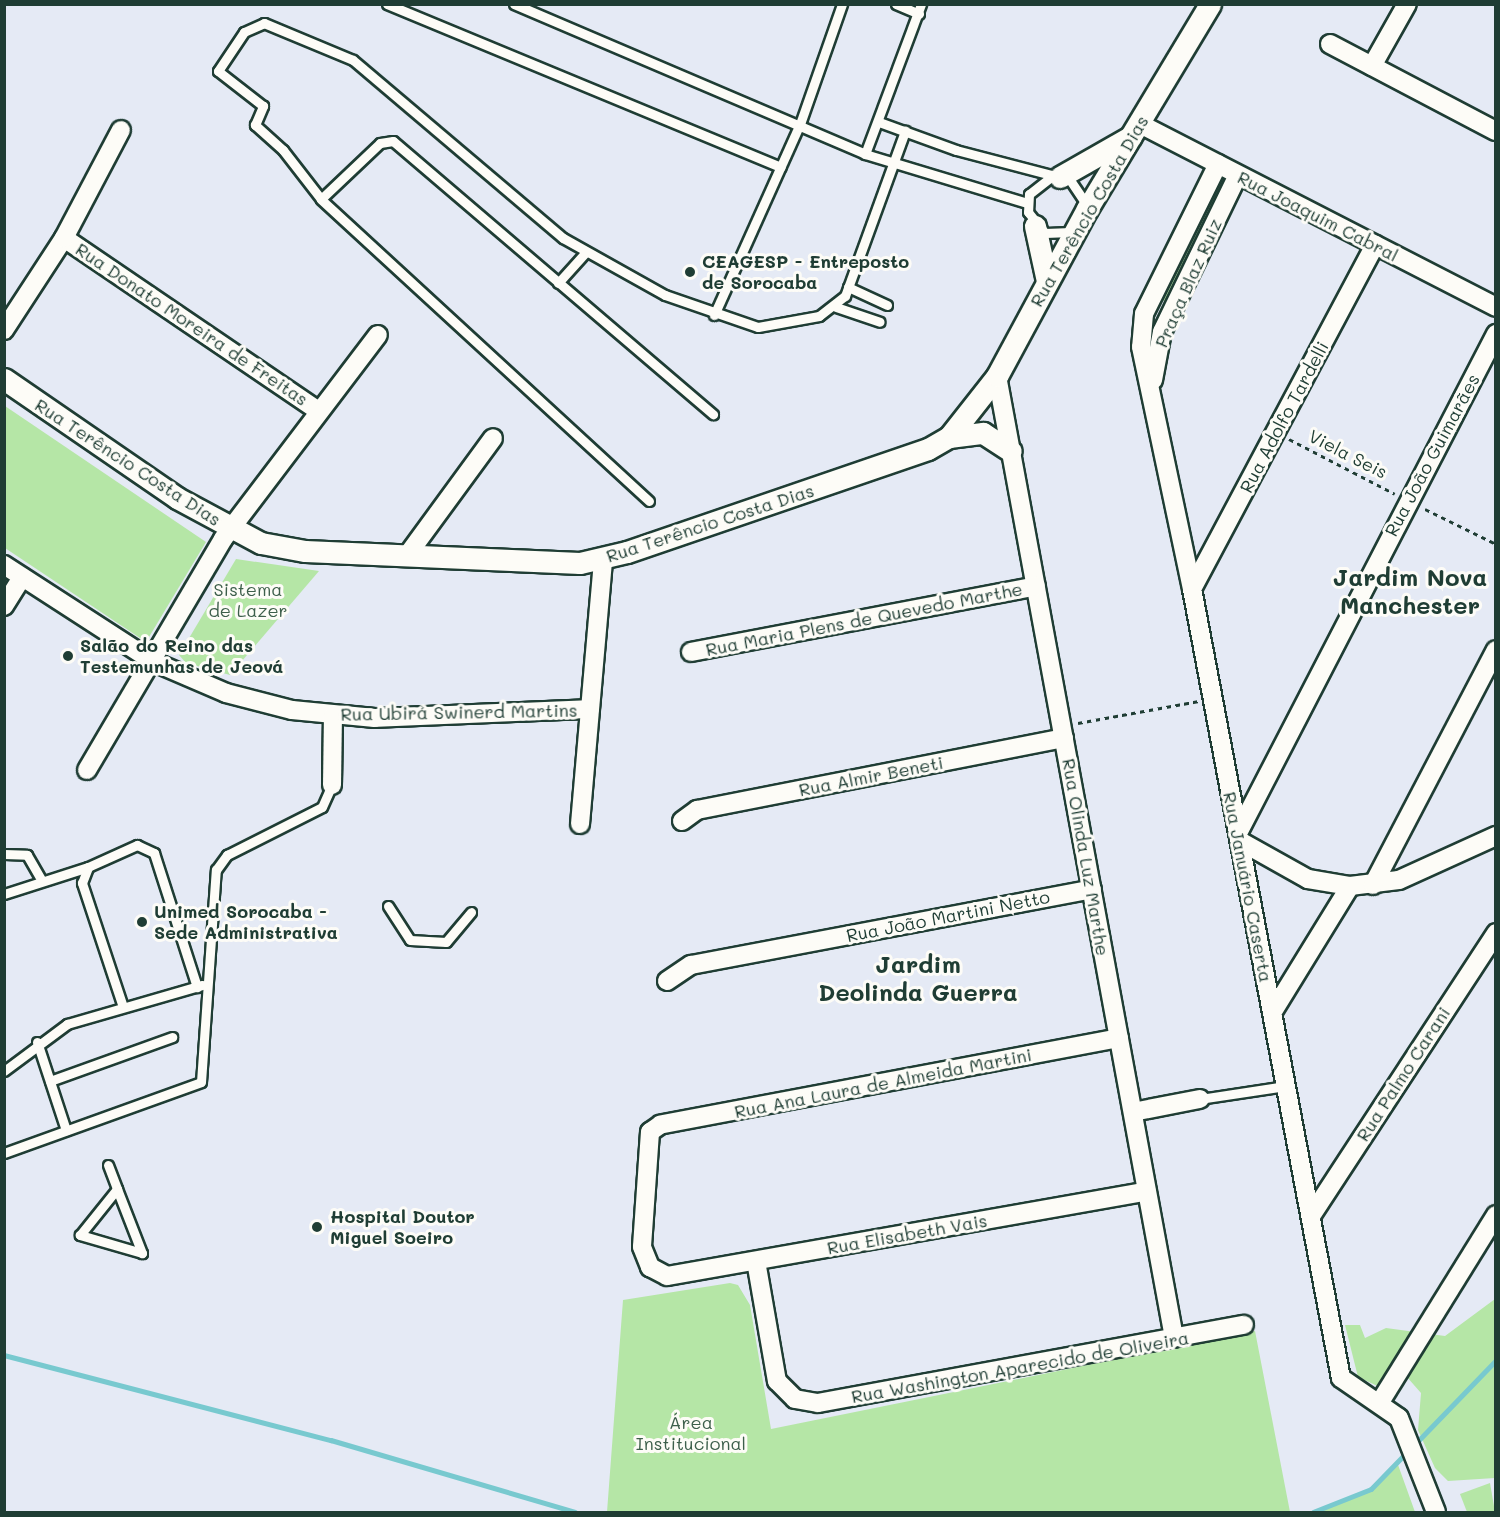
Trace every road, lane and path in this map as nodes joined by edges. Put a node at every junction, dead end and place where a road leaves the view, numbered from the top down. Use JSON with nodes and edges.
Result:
{"nodes":[{"id":1,"x":387,"y":4,"type":"edge"},
{"id":2,"x":514,"y":4,"type":"edge"},
{"id":3,"x":842,"y":4,"type":"edge"},
{"id":4,"x":896,"y":4,"type":"edge"},
{"id":5,"x":1210,"y":4,"type":"edge"},
{"id":6,"x":1407,"y":4,"type":"edge"},
{"id":7,"x":920,"y":9,"type":"edge"},
{"id":8,"x":1330,"y":44,"type":"dead end"},
{"id":9,"x":1372,"y":66,"type":"junction"},
{"id":10,"x":879,"y":122,"type":"junction"},
{"id":11,"x":800,"y":124,"type":"junction"},
{"id":12,"x":121,"y":130,"type":"dead end"},
{"id":13,"x":1136,"y":130,"type":"junction"},
{"id":14,"x":905,"y":131,"type":"junction"},
{"id":15,"x":1496,"y":131,"type":"edge"},
{"id":16,"x":865,"y":154,"type":"junction"},
{"id":17,"x":1218,"y":164,"type":"junction"},
{"id":18,"x":894,"y":165,"type":"junction"},
{"id":19,"x":781,"y":167,"type":"junction"},
{"id":20,"x":1238,"y":175,"type":"junction"},
{"id":21,"x":1056,"y":177,"type":"junction"},
{"id":22,"x":321,"y":199,"type":"junction"},
{"id":23,"x":1027,"y":203,"type":"junction"},
{"id":24,"x":1087,"y":210,"type":"junction"},
{"id":25,"x":1035,"y":226,"type":"junction"},
{"id":26,"x":1076,"y":230,"type":"junction"},
{"id":27,"x":64,"y":238,"type":"junction"},
{"id":28,"x":1375,"y":245,"type":"junction"},
{"id":29,"x":586,"y":252,"type":"junction"},
{"id":30,"x":1047,"y":281,"type":"junction"},
{"id":31,"x":558,"y":283,"type":"junction"},
{"id":32,"x":848,"y":287,"type":"junction"},
{"id":33,"x":887,"y":305,"type":"dead end"},
{"id":34,"x":836,"y":307,"type":"junction"},
{"id":35,"x":1495,"y":307,"type":"edge"},
{"id":36,"x":714,"y":315,"type":"junction"},
{"id":37,"x":880,"y":322,"type":"dead end"},
{"id":38,"x":4,"y":330,"type":"edge"},
{"id":39,"x":1496,"y":334,"type":"edge"},
{"id":40,"x":378,"y":335,"type":"dead end"},
{"id":41,"x":997,"y":376,"type":"junction"},
{"id":42,"x":4,"y":379,"type":"edge"},
{"id":43,"x":1152,"y":396,"type":"junction"},
{"id":44,"x":319,"y":411,"type":"junction"},
{"id":45,"x":713,"y":414,"type":"dead end"},
{"id":46,"x":1277,"y":432,"type":"junction"},
{"id":47,"x":949,"y":437,"type":"junction"},
{"id":48,"x":493,"y":438,"type":"dead end"},
{"id":49,"x":1011,"y":451,"type":"junction"},
{"id":50,"x":1408,"y":500,"type":"junction"},
{"id":51,"x":649,"y":501,"type":"dead end"},
{"id":52,"x":230,"y":529,"type":"junction"},
{"id":53,"x":1496,"y":544,"type":"edge"},
{"id":54,"x":406,"y":557,"type":"junction"},
{"id":55,"x":603,"y":559,"type":"junction"},
{"id":56,"x":4,"y":565,"type":"edge"},
{"id":57,"x":22,"y":577,"type":"junction"},
{"id":58,"x":1036,"y":586,"type":"junction"},
{"id":59,"x":1192,"y":589,"type":"junction"},
{"id":60,"x":4,"y":606,"type":"edge"},
{"id":61,"x":1496,"y":651,"type":"edge"},
{"id":62,"x":692,"y":652,"type":"dead end"},
{"id":63,"x":154,"y":662,"type":"junction"},
{"id":64,"x":1213,"y":699,"type":"junction"},
{"id":65,"x":591,"y":709,"type":"junction"},
{"id":66,"x":333,"y":716,"type":"junction"},
{"id":67,"x":1063,"y":732,"type":"junction"},
{"id":68,"x":87,"y":770,"type":"dead end"},
{"id":69,"x":332,"y":785,"type":"joint"},
{"id":70,"x":681,"y":820,"type":"dead end"},
{"id":71,"x":580,"y":824,"type":"dead end"},
{"id":72,"x":1496,"y":836,"type":"edge"},
{"id":73,"x":1239,"y":837,"type":"junction"},
{"id":74,"x":4,"y":854,"type":"edge"},
{"id":75,"x":88,"y":867,"type":"junction"},
{"id":76,"x":42,"y":881,"type":"junction"},
{"id":77,"x":1373,"y":885,"type":"junction"},
{"id":78,"x":1350,"y":886,"type":"junction"},
{"id":79,"x":1092,"y":889,"type":"junction"},
{"id":80,"x":4,"y":894,"type":"edge"},
{"id":81,"x":388,"y":906,"type":"dead end"},
{"id":82,"x":471,"y":912,"type":"dead end"},
{"id":83,"x":1496,"y":933,"type":"edge"},
{"id":84,"x":667,"y":981,"type":"dead end"},
{"id":85,"x":207,"y":984,"type":"junction"},
{"id":86,"x":197,"y":987,"type":"junction"},
{"id":87,"x":123,"y":1007,"type":"junction"},
{"id":88,"x":1272,"y":1013,"type":"junction"},
{"id":89,"x":172,"y":1036,"type":"dead end"},
{"id":90,"x":1119,"y":1038,"type":"junction"},
{"id":91,"x":37,"y":1042,"type":"junction"},
{"id":92,"x":4,"y":1071,"type":"edge"},
{"id":93,"x":50,"y":1081,"type":"junction"},
{"id":94,"x":1286,"y":1086,"type":"junction"},
{"id":95,"x":1200,"y":1100,"type":"joint"},
{"id":96,"x":1132,"y":1112,"type":"junction"},
{"id":97,"x":66,"y":1130,"type":"junction"},
{"id":98,"x":15,"y":1150,"type":"junction"},
{"id":99,"x":4,"y":1153,"type":"edge"},
{"id":100,"x":4,"y":1158,"type":"edge"},
{"id":101,"x":108,"y":1166,"type":"dead end"},
{"id":102,"x":117,"y":1189,"type":"junction"},
{"id":103,"x":1147,"y":1191,"type":"junction"},
{"id":104,"x":1496,"y":1215,"type":"edge"},
{"id":105,"x":1311,"y":1216,"type":"junction"},
{"id":106,"x":756,"y":1261,"type":"junction"},
{"id":107,"x":667,"y":1276,"type":"joint"},
{"id":108,"x":1244,"y":1325,"type":"dead end"},
{"id":109,"x":1174,"y":1338,"type":"junction"},
{"id":110,"x":1380,"y":1402,"type":"junction"},
{"id":111,"x":1436,"y":1512,"type":"edge"}],
"edges":[{"from":1,"to":19,"type":"lane"},
{"from":2,"to":11,"type":"lane"},
{"from":3,"to":11,"type":"lane"},
{"from":4,"to":7,"type":"lane"},
{"from":5,"to":13,"type":"street","name":"Rua Terêncio Costa Dias"},
{"from":6,"to":9,"type":"street"},
{"from":7,"to":10,"type":"lane"},
{"from":8,"to":9,"type":"street"},
{"from":9,"to":15,"type":"street"},
{"from":10,"to":14,"type":"lane"},
{"from":10,"to":16,"type":"lane"},
{"from":11,"to":16,"type":"lane"},
{"from":11,"to":19,"type":"lane"},
{"from":12,"to":27,"type":"street"},
{"from":13,"to":17,"type":"street","name":"Rua Joaquim Cabral"},
{"from":13,"to":21,"type":"street"},
{"from":13,"to":24,"type":"street","name":"Rua Terêncio Costa Dias"},
{"from":14,"to":18,"type":"lane"},
{"from":14,"to":21,"type":"lane"},
{"from":16,"to":18,"type":"lane"},
{"from":17,"to":20,"type":"street","name":"Rua Joaquim Cabral"},
{"from":17,"to":43,"type":"street","name":"Praça Blaz Ruiz"},
{"from":18,"to":23,"type":"lane"},
{"from":18,"to":32,"type":"lane"},
{"from":19,"to":36,"type":"lane"},
{"from":20,"to":28,"type":"street","name":"Rua Joaquim Cabral"},
{"from":20,"to":43,"type":"street","name":"Praça Blaz Ruiz"},
{"from":21,"to":23,"type":"lane"},
{"from":21,"to":24,"type":"lane"},
{"from":22,"to":29,"type":"lane"},
{"from":22,"to":31,"type":"lane"},
{"from":22,"to":51,"type":"lane"},
{"from":23,"to":25,"type":"lane"},
{"from":24,"to":26,"type":"street","name":"Rua Terêncio Costa Dias"},
{"from":25,"to":26,"type":"lane"},
{"from":25,"to":30,"type":"street"},
{"from":26,"to":30,"type":"street","name":"Rua Terêncio Costa Dias"},
{"from":27,"to":38,"type":"street"},
{"from":27,"to":44,"type":"street","name":"Rua Donato Moreira de Freitas"},
{"from":28,"to":35,"type":"street","name":"Rua Joaquim Cabral"},
{"from":28,"to":46,"type":"street","name":"Rua Adolfo Tardelli"},
{"from":29,"to":31,"type":"lane"},
{"from":29,"to":36,"type":"lane"},
{"from":30,"to":41,"type":"street","name":"Rua Terêncio Costa Dias"},
{"from":31,"to":45,"type":"lane"},
{"from":32,"to":33,"type":"lane"},
{"from":32,"to":34,"type":"lane"},
{"from":34,"to":36,"type":"lane"},
{"from":34,"to":37,"type":"lane"},
{"from":39,"to":50,"type":"street","name":"Rua João Guimarães"},
{"from":40,"to":44,"type":"street"},
{"from":41,"to":47,"type":"street","name":"Rua Terêncio Costa Dias"},
{"from":41,"to":49,"type":"street","name":"Rua Olinda Luz Marthe"},
{"from":42,"to":52,"type":"street","name":"Rua Terêncio Costa Dias"},
{"from":43,"to":59,"type":"street","name":"Rua Januário Caserta"},
{"from":44,"to":52,"type":"street"},
{"from":46,"to":50,"type":"path","name":"Viela Seis"},
{"from":46,"to":59,"type":"street","name":"Rua Adolfo Tardelli"},
{"from":47,"to":49,"type":"street"},
{"from":47,"to":55,"type":"street","name":"Rua Terêncio Costa Dias"},
{"from":48,"to":54,"type":"street"},
{"from":49,"to":58,"type":"street","name":"Rua Olinda Luz Marthe"},
{"from":50,"to":53,"type":"path","name":"Viela Seis"},
{"from":50,"to":73,"type":"street","name":"Rua João Guimarães"},
{"from":52,"to":54,"type":"street","name":"Rua Terêncio Costa Dias"},
{"from":52,"to":63,"type":"street"},
{"from":54,"to":55,"type":"street","name":"Rua Terêncio Costa Dias"},
{"from":55,"to":65,"type":"street"},
{"from":56,"to":57,"type":"street","name":"Rua Ubirá Swinerd Martins"},
{"from":57,"to":60,"type":"street"},
{"from":57,"to":63,"type":"street","name":"Rua Ubirá Swinerd Martins"},
{"from":58,"to":62,"type":"street","name":"Rua Maria Plens de Quevedo Marthe"},
{"from":58,"to":67,"type":"street","name":"Rua Olinda Luz Marthe"},
{"from":59,"to":64,"type":"street","name":"Rua Januário Caserta"},
{"from":61,"to":77,"type":"street"},
{"from":63,"to":66,"type":"street","name":"Rua Ubirá Swinerd Martins"},
{"from":63,"to":68,"type":"street"},
{"from":64,"to":67,"type":"path"},
{"from":64,"to":73,"type":"street","name":"Rua Januário Caserta"},
{"from":65,"to":66,"type":"street","name":"Rua Ubirá Swinerd Martins"},
{"from":65,"to":71,"type":"street"},
{"from":66,"to":69,"type":"street"},
{"from":67,"to":70,"type":"street","name":"Rua Almir Beneti"},
{"from":67,"to":79,"type":"street","name":"Rua Olinda Luz Marthe"},
{"from":69,"to":85,"type":"lane"},
{"from":72,"to":77,"type":"street"},
{"from":73,"to":78,"type":"street"},
{"from":73,"to":88,"type":"street","name":"Rua Januário Caserta"},
{"from":74,"to":76,"type":"lane"},
{"from":75,"to":76,"type":"lane"},
{"from":75,"to":86,"type":"lane"},
{"from":75,"to":87,"type":"lane"},
{"from":76,"to":80,"type":"lane"},
{"from":77,"to":78,"type":"street"},
{"from":78,"to":88,"type":"street"},
{"from":79,"to":84,"type":"street","name":"Rua João Martini Netto"},
{"from":79,"to":90,"type":"street","name":"Rua Olinda Luz Marthe"},
{"from":81,"to":82,"type":"lane"},
{"from":83,"to":105,"type":"street","name":"Rua Palmo Carani"},
{"from":85,"to":86,"type":"lane"},
{"from":85,"to":97,"type":"lane"},
{"from":86,"to":87,"type":"lane"},
{"from":87,"to":91,"type":"lane"},
{"from":88,"to":94,"type":"street","name":"Rua Januário Caserta"},
{"from":89,"to":93,"type":"lane"},
{"from":90,"to":96,"type":"street","name":"Rua Olinda Luz Marthe"},
{"from":90,"to":107,"type":"street","name":"Rua Ana Laura de Almeida Martini"},
{"from":91,"to":92,"type":"lane"},
{"from":91,"to":93,"type":"lane"},
{"from":93,"to":97,"type":"lane"},
{"from":94,"to":95,"type":"lane"},
{"from":94,"to":105,"type":"street","name":"Rua Januário Caserta"},
{"from":95,"to":96,"type":"street"},
{"from":96,"to":103,"type":"street","name":"Rua Olinda Luz Marthe"},
{"from":97,"to":98,"type":"lane"},
{"from":98,"to":99,"type":"lane"},
{"from":98,"to":100,"type":"lane"},
{"from":101,"to":102,"type":"lane"},
{"from":102,"to":102,"type":"lane"},
{"from":103,"to":106,"type":"street","name":"Rua Elisabeth Vais"},
{"from":103,"to":109,"type":"street","name":"Rua Olinda Luz Marthe"},
{"from":104,"to":110,"type":"street"},
{"from":105,"to":110,"type":"street","name":"Rua Januário Caserta"},
{"from":106,"to":107,"type":"street","name":"Rua Elisabeth Vais"},
{"from":106,"to":109,"type":"street","name":"Rua Washington Aparecido de Oliveira"},
{"from":108,"to":109,"type":"street","name":"Rua Washington Aparecido de Oliveira"},
{"from":110,"to":111,"type":"street"}]}
